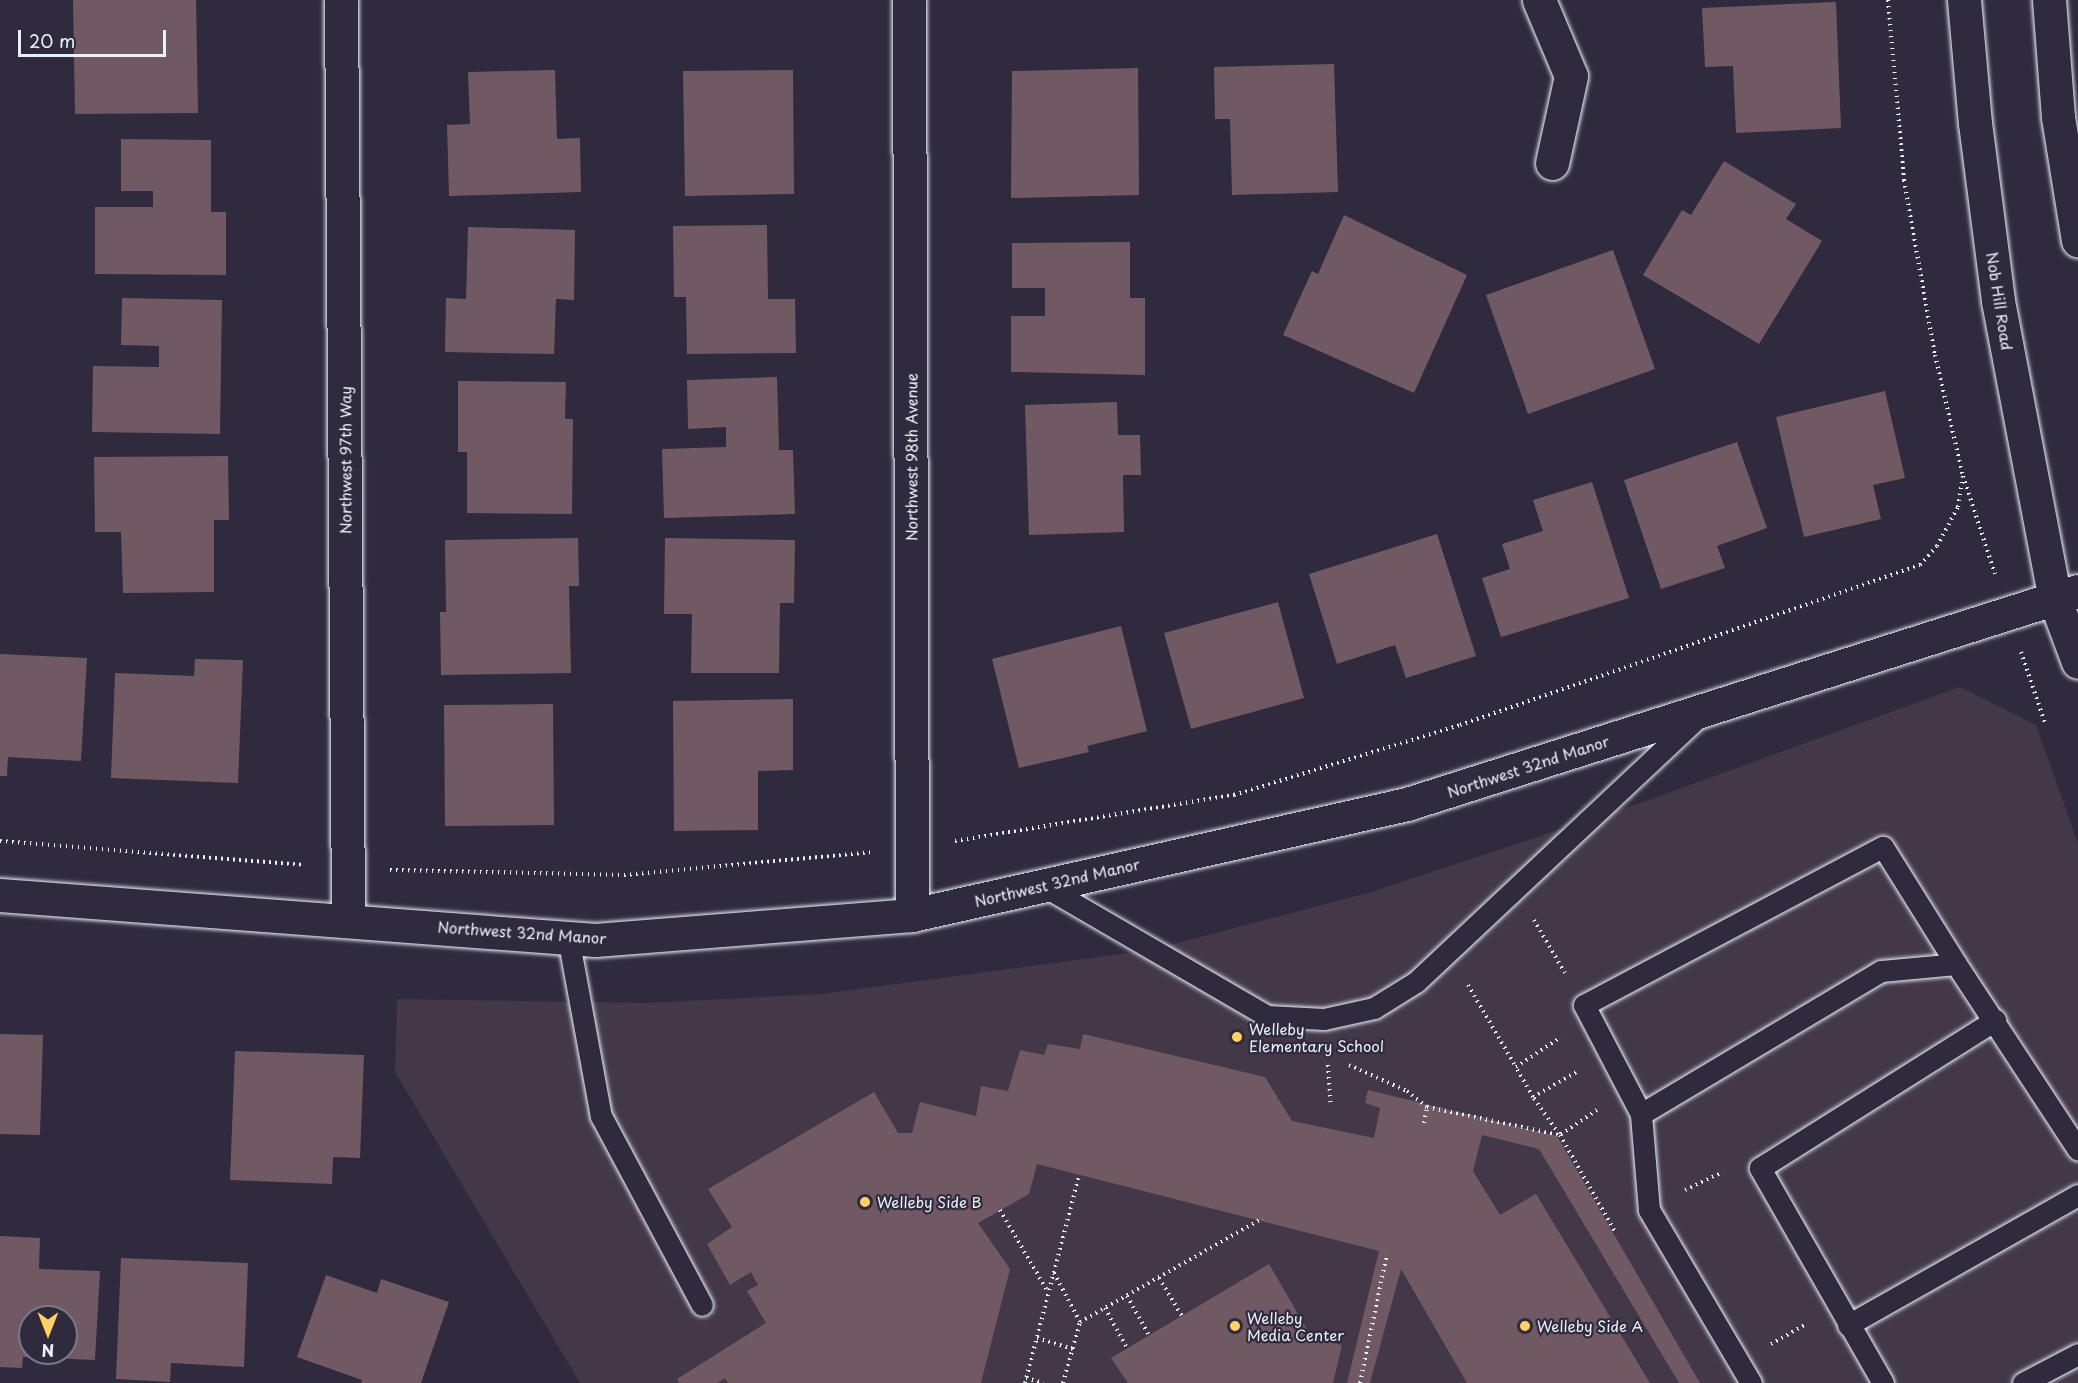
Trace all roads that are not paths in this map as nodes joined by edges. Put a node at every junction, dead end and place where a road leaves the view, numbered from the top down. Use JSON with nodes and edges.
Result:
{"nodes":[{"id":1,"x":341,"y":0,"type":"edge"},
{"id":2,"x":909,"y":0,"type":"edge"},
{"id":3,"x":1539,"y":0,"type":"edge"},
{"id":4,"x":1964,"y":0,"type":"edge"},
{"id":5,"x":2049,"y":0,"type":"edge"},
{"id":6,"x":1552,"y":163,"type":"dead end"},
{"id":7,"x":2078,"y":240,"type":"edge"},
{"id":8,"x":2066,"y":595,"type":"edge"},
{"id":9,"x":2078,"y":662,"type":"edge"},
{"id":10,"x":1705,"y":711,"type":"junction"},
{"id":11,"x":1042,"y":885,"type":"junction"},
{"id":12,"x":0,"y":895,"type":"edge"},
{"id":13,"x":912,"y":915,"type":"junction"},
{"id":14,"x":348,"y":920,"type":"junction"},
{"id":15,"x":568,"y":937,"type":"junction"},
{"id":16,"x":1956,"y":964,"type":"junction"},
{"id":17,"x":1995,"y":1020,"type":"junction"},
{"id":18,"x":1641,"y":1114,"type":"junction"},
{"id":19,"x":2078,"y":1150,"type":"edge"},
{"id":20,"x":2078,"y":1195,"type":"edge"},
{"id":21,"x":702,"y":1305,"type":"dead end"},
{"id":22,"x":1848,"y":1325,"type":"junction"},
{"id":23,"x":2078,"y":1354,"type":"edge"},
{"id":24,"x":2056,"y":1375,"type":"edge"},
{"id":25,"x":1751,"y":1383,"type":"edge"},
{"id":26,"x":1883,"y":1383,"type":"edge"},
{"id":27,"x":2023,"y":1383,"type":"edge"}],
"edges":[{"from":1,"to":14,"type":"street","name":"Northwest 97th Way"},
{"from":2,"to":13,"type":"street","name":"Northwest 98th Avenue"},
{"from":3,"to":6,"type":"street"},
{"from":4,"to":8,"type":"street","name":"Nob Hill Road"},
{"from":5,"to":7,"type":"street"},
{"from":8,"to":9,"type":"street","name":"Nob Hill Road"},
{"from":8,"to":10,"type":"street","name":"Northwest 32nd Manor"},
{"from":10,"to":11,"type":"street","name":"Northwest 32nd Manor"},
{"from":10,"to":11,"type":"lane"},
{"from":11,"to":13,"type":"street","name":"Northwest 32nd Manor"},
{"from":12,"to":14,"type":"street","name":"Northwest 32nd Manor"},
{"from":13,"to":15,"type":"street","name":"Northwest 32nd Manor"},
{"from":14,"to":15,"type":"street","name":"Northwest 32nd Manor"},
{"from":15,"to":21,"type":"lane"},
{"from":16,"to":17,"type":"lane"},
{"from":16,"to":18,"type":"lane"},
{"from":16,"to":18,"type":"lane"},
{"from":17,"to":19,"type":"lane"},
{"from":17,"to":22,"type":"lane"},
{"from":18,"to":25,"type":"lane"},
{"from":20,"to":22,"type":"lane"},
{"from":22,"to":26,"type":"lane"},
{"from":23,"to":24,"type":"lane"},
{"from":24,"to":27,"type":"lane"}]}
